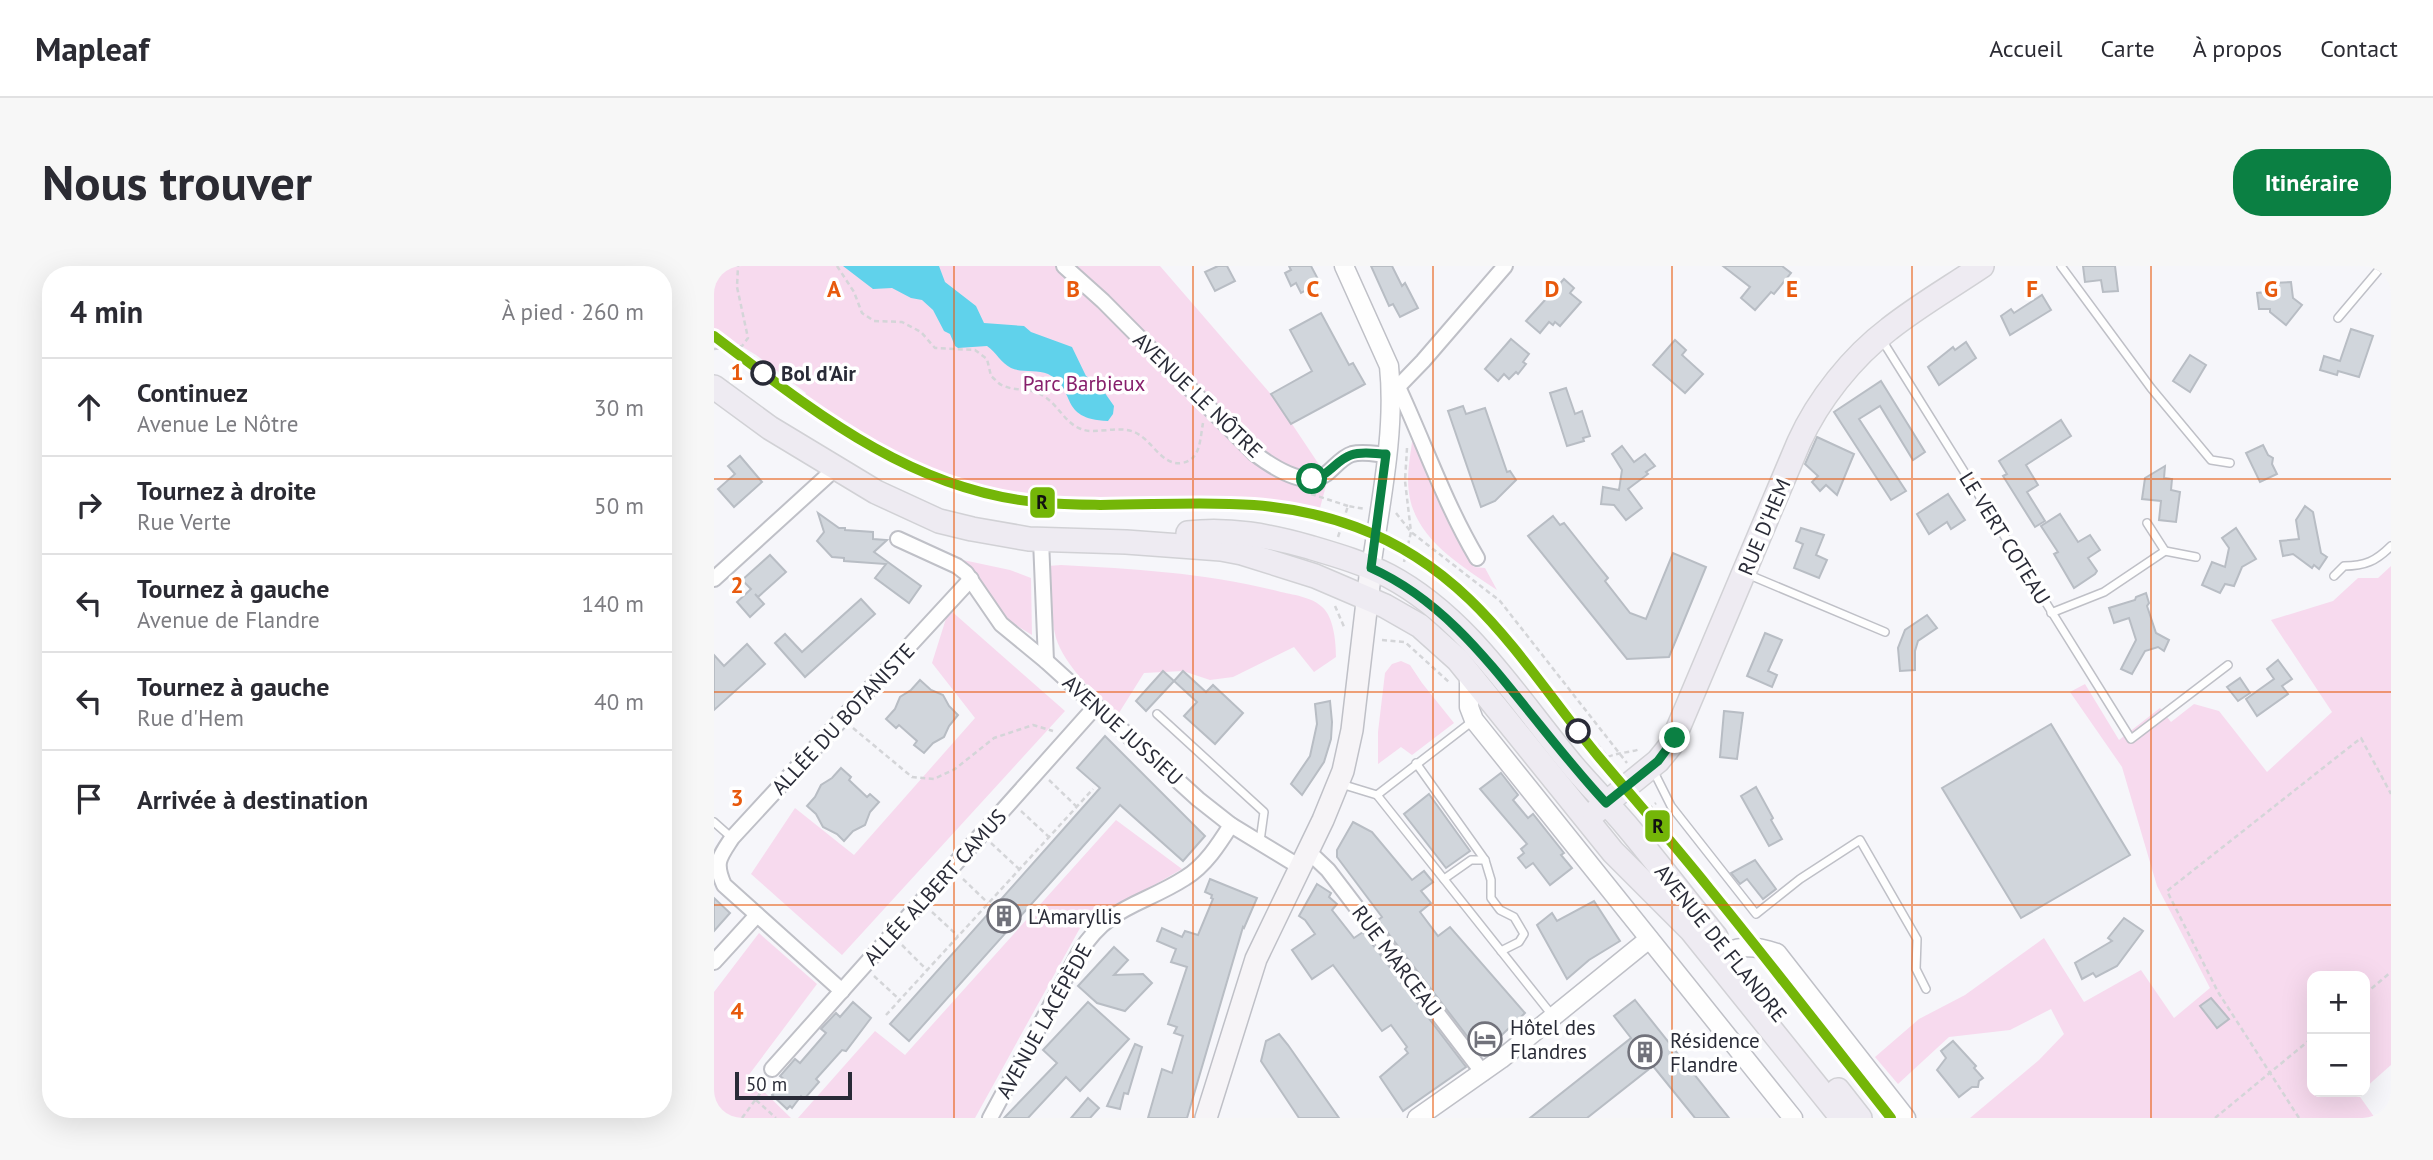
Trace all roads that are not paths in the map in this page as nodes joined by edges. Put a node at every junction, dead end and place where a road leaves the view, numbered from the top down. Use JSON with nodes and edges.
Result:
{"nodes":[{"id":1,"x":1064,"y":266,"type":"edge"},
{"id":2,"x":1344,"y":266,"type":"edge"},
{"id":3,"x":1505,"y":266,"type":"edge"},
{"id":4,"x":1982,"y":266,"type":"edge"},
{"id":5,"x":2062,"y":266,"type":"edge"},
{"id":6,"x":2382,"y":266,"type":"edge"},
{"id":7,"x":2338,"y":318,"type":"dead end"},
{"id":8,"x":1880,"y":337,"type":"junction"},
{"id":9,"x":714,"y":371,"type":"edge"},
{"id":10,"x":714,"y":387,"type":"edge"},
{"id":11,"x":1394,"y":390,"type":"junction"},
{"id":12,"x":1386,"y":454,"type":"junction"},
{"id":13,"x":2230,"y":463,"type":"dead end"},
{"id":14,"x":837,"y":467,"type":"junction"},
{"id":15,"x":2147,"y":523,"type":"dead end"},
{"id":16,"x":898,"y":539,"type":"dead end"},
{"id":17,"x":1041,"y":540,"type":"junction"},
{"id":18,"x":1126,"y":542,"type":"junction"},
{"id":19,"x":2391,"y":546,"type":"edge"},
{"id":20,"x":2165,"y":551,"type":"junction"},
{"id":21,"x":2196,"y":557,"type":"dead end"},
{"id":22,"x":1477,"y":558,"type":"dead end"},
{"id":23,"x":1371,"y":568,"type":"junction"},
{"id":24,"x":1744,"y":573,"type":"junction"},
{"id":25,"x":2334,"y":576,"type":"dead end"},
{"id":26,"x":714,"y":579,"type":"edge"},
{"id":27,"x":971,"y":579,"type":"junction"},
{"id":28,"x":1367,"y":598,"type":"junction"},
{"id":29,"x":2051,"y":613,"type":"junction"},
{"id":30,"x":1885,"y":632,"type":"dead end"},
{"id":31,"x":1046,"y":661,"type":"junction"},
{"id":32,"x":2228,"y":665,"type":"dead end"},
{"id":33,"x":1477,"y":666,"type":"junction"},
{"id":34,"x":1096,"y":706,"type":"junction"},
{"id":35,"x":1157,"y":714,"type":"dead end"},
{"id":36,"x":1474,"y":720,"type":"junction"},
{"id":37,"x":1416,"y":763,"type":"junction"},
{"id":38,"x":1651,"y":766,"type":"junction"},
{"id":39,"x":1339,"y":784,"type":"junction"},
{"id":40,"x":1377,"y":795,"type":"junction"},
{"id":41,"x":1606,"y":803,"type":"junction"},
{"id":42,"x":1586,"y":819,"type":"junction"},
{"id":43,"x":714,"y":822,"type":"edge"},
{"id":44,"x":1231,"y":825,"type":"junction"},
{"id":45,"x":732,"y":838,"type":"junction"},
{"id":46,"x":1260,"y":842,"type":"junction"},
{"id":47,"x":1304,"y":859,"type":"junction"},
{"id":48,"x":1485,"y":860,"type":"junction"},
{"id":49,"x":1444,"y":878,"type":"junction"},
{"id":50,"x":757,"y":915,"type":"junction"},
{"id":51,"x":1649,"y":939,"type":"junction"},
{"id":52,"x":1501,"y":951,"type":"junction"},
{"id":53,"x":1721,"y":955,"type":"junction"},
{"id":54,"x":714,"y":962,"type":"edge"},
{"id":55,"x":1926,"y":989,"type":"dead end"},
{"id":56,"x":842,"y":991,"type":"junction"},
{"id":57,"x":1553,"y":1016,"type":"junction"},
{"id":58,"x":772,"y":1069,"type":"road end"},
{"id":59,"x":1483,"y":1073,"type":"junction"},
{"id":60,"x":990,"y":1118,"type":"edge"},
{"id":61,"x":1206,"y":1118,"type":"edge"},
{"id":62,"x":1418,"y":1118,"type":"edge"},
{"id":63,"x":1793,"y":1118,"type":"edge"},
{"id":64,"x":1842,"y":1118,"type":"edge"},
{"id":65,"x":1860,"y":1118,"type":"edge"},
{"id":66,"x":1906,"y":1118,"type":"edge"}],
"edges":[{"from":1,"to":12,"type":"street","name":"AVENUE LE NÔTRE"},
{"from":2,"to":11,"type":"street"},
{"from":3,"to":11,"type":"street"},
{"from":4,"to":8,"type":"main road","name":"RUE D'HEM"},
{"from":5,"to":13,"type":"lane"},
{"from":6,"to":7,"type":"lane"},
{"from":8,"to":24,"type":"main road","name":"RUE D'HEM"},
{"from":8,"to":29,"type":"lane","name":"LE VERT COTEAU"},
{"from":9,"to":14,"type":"main road"},
{"from":10,"to":14,"type":"main road"},
{"from":11,"to":12,"type":"street"},
{"from":11,"to":22,"type":"street"},
{"from":12,"to":23,"type":"street"},
{"from":14,"to":17,"type":"main road"},
{"from":14,"to":26,"type":"street"},
{"from":15,"to":20,"type":"lane"},
{"from":16,"to":27,"type":"street"},
{"from":17,"to":18,"type":"main road"},
{"from":17,"to":31,"type":"street","name":"AVENUE JUSSIEU"},
{"from":18,"to":23,"type":"main road","name":"AVENUE DE FLANDRE"},
{"from":18,"to":28,"type":"main road","name":"AVENUE DE FLANDRE"},
{"from":19,"to":25,"type":"lane"},
{"from":20,"to":21,"type":"lane"},
{"from":20,"to":29,"type":"lane"},
{"from":23,"to":28,"type":"main road"},
{"from":23,"to":33,"type":"main road","name":"AVENUE DE FLANDRE"},
{"from":24,"to":30,"type":"lane"},
{"from":24,"to":38,"type":"main road","name":"RUE D'HEM"},
{"from":27,"to":31,"type":"street"},
{"from":27,"to":45,"type":"street","name":"ALLÉE DU BOTANISTE"},
{"from":28,"to":33,"type":"main road","name":"AVENUE DE FLANDRE"},
{"from":28,"to":39,"type":"main road"},
{"from":29,"to":32,"type":"lane","name":"LE VERT COTEAU"},
{"from":31,"to":34,"type":"street","name":"AVENUE JUSSIEU"},
{"from":33,"to":36,"type":"street"},
{"from":33,"to":41,"type":"main road","name":"AVENUE DE FLANDRE"},
{"from":33,"to":42,"type":"main road","name":"AVENUE DE FLANDRE"},
{"from":34,"to":44,"type":"street","name":"AVENUE JUSSIEU"},
{"from":34,"to":56,"type":"street","name":"ALLÉE ALBERT CAMUS"},
{"from":35,"to":46,"type":"lane"},
{"from":36,"to":37,"type":"lane"},
{"from":36,"to":51,"type":"street"},
{"from":37,"to":40,"type":"lane"},
{"from":37,"to":48,"type":"lane"},
{"from":38,"to":41,"type":"main road","name":"RUE D'HEM"},
{"from":38,"to":55,"type":"lane"},
{"from":39,"to":40,"type":"lane"},
{"from":39,"to":47,"type":"main road"},
{"from":40,"to":49,"type":"lane"},
{"from":41,"to":42,"type":"main road","name":"RUE D'HEM"},
{"from":41,"to":53,"type":"main road","name":"AVENUE DE FLANDRE"},
{"from":42,"to":53,"type":"main road","name":"AVENUE DE FLANDRE"},
{"from":43,"to":45,"type":"lane"},
{"from":44,"to":46,"type":"street","name":"AVENUE JUSSIEU"},
{"from":44,"to":60,"type":"street","name":"AVENUE LACÉPÈDE"},
{"from":45,"to":50,"type":"street","name":"ALLÉE DU BOTANISTE"},
{"from":46,"to":47,"type":"street","name":"AVENUE JUSSIEU"},
{"from":47,"to":59,"type":"street","name":"RUE MARCEAU"},
{"from":47,"to":61,"type":"main road"},
{"from":48,"to":49,"type":"lane"},
{"from":48,"to":52,"type":"lane"},
{"from":49,"to":52,"type":"lane"},
{"from":50,"to":54,"type":"street"},
{"from":50,"to":56,"type":"street"},
{"from":51,"to":57,"type":"street"},
{"from":51,"to":63,"type":"street"},
{"from":52,"to":57,"type":"lane"},
{"from":53,"to":64,"type":"main road","name":"AVENUE DE FLANDRE"},
{"from":53,"to":65,"type":"main road","name":"AVENUE DE FLANDRE"},
{"from":53,"to":66,"type":"street","name":"AVENUE DE FLANDRE"},
{"from":56,"to":58,"type":"street","name":"ALLÉE ALBERT CAMUS"},
{"from":57,"to":59,"type":"street"},
{"from":59,"to":62,"type":"street"}]}
